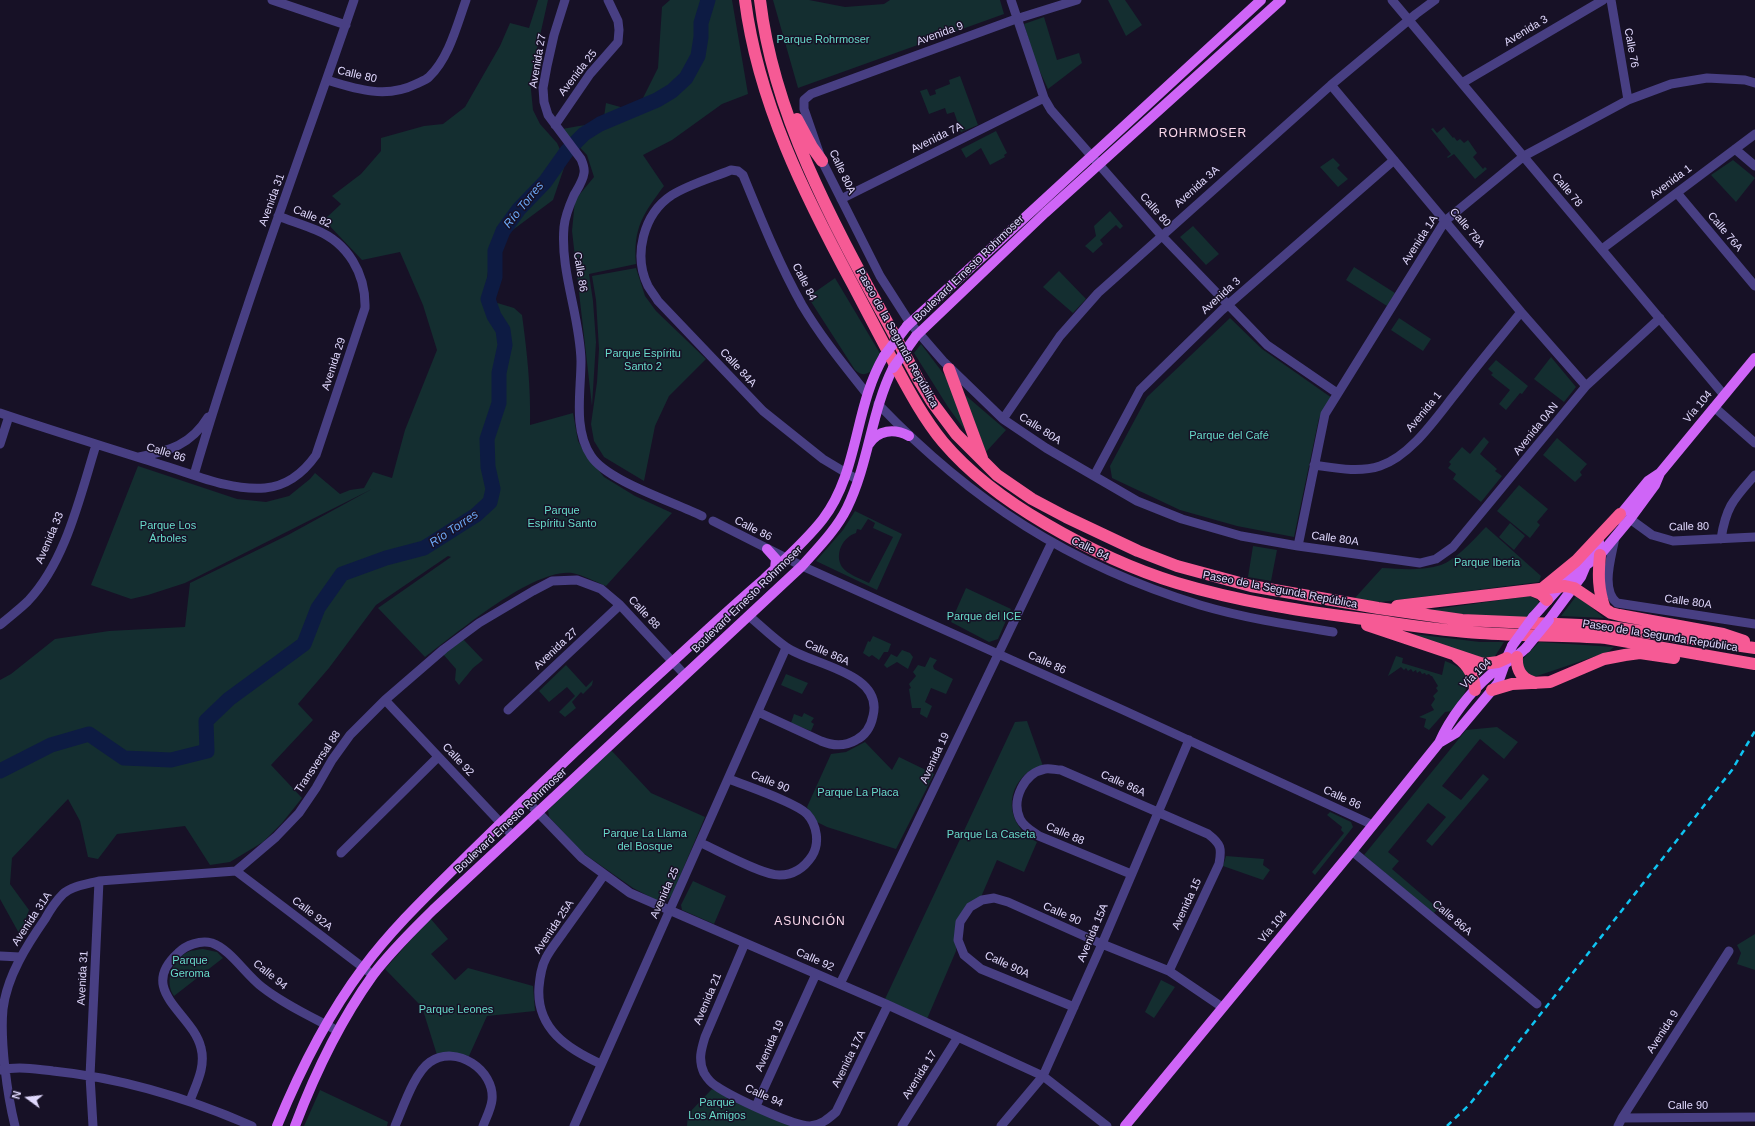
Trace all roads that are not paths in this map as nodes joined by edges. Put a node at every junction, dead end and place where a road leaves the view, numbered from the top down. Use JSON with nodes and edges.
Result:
{"nodes":[{"id":1,"x":272,"y":0,"type":"edge"},
{"id":2,"x":354,"y":0,"type":"edge"},
{"id":3,"x":466,"y":0,"type":"edge"},
{"id":4,"x":565,"y":0,"type":"edge"},
{"id":5,"x":608,"y":0,"type":"edge"},
{"id":6,"x":745,"y":0,"type":"edge"},
{"id":7,"x":760,"y":0,"type":"edge"},
{"id":8,"x":1011,"y":0,"type":"edge"},
{"id":9,"x":1077,"y":0,"type":"edge"},
{"id":10,"x":1261,"y":0,"type":"edge"},
{"id":11,"x":1281,"y":0,"type":"edge"},
{"id":12,"x":1392,"y":0,"type":"edge"},
{"id":13,"x":1435,"y":0,"type":"edge"},
{"id":14,"x":1603,"y":0,"type":"edge"},
{"id":15,"x":1611,"y":0,"type":"edge"},
{"id":16,"x":1016,"y":19,"type":"junction"},
{"id":17,"x":1409,"y":20,"type":"junction"},
{"id":18,"x":346,"y":25,"type":"junction"},
{"id":19,"x":327,"y":80,"type":"junction"},
{"id":20,"x":1755,"y":82,"type":"edge"},
{"id":21,"x":779,"y":83,"type":"junction"},
{"id":22,"x":1462,"y":83,"type":"junction"},
{"id":23,"x":1331,"y":84,"type":"junction"},
{"id":24,"x":811,"y":94,"type":"joint"},
{"id":25,"x":1044,"y":98,"type":"junction"},
{"id":26,"x":1628,"y":100,"type":"junction"},
{"id":27,"x":555,"y":125,"type":"junction"},
{"id":28,"x":1755,"y":134,"type":"edge"},
{"id":29,"x":1735,"y":150,"type":"junction"},
{"id":30,"x":1091,"y":155,"type":"junction"},
{"id":31,"x":1524,"y":156,"type":"junction"},
{"id":32,"x":581,"y":159,"type":"joint"},
{"id":33,"x":1394,"y":160,"type":"junction"},
{"id":34,"x":822,"y":161,"type":"junction"},
{"id":35,"x":1099,"y":164,"type":"junction"},
{"id":36,"x":1755,"y":166,"type":"edge"},
{"id":37,"x":738,"y":171,"type":"joint"},
{"id":38,"x":1677,"y":193,"type":"junction"},
{"id":39,"x":841,"y":198,"type":"junction"},
{"id":40,"x":278,"y":216,"type":"junction"},
{"id":41,"x":1445,"y":221,"type":"junction"},
{"id":42,"x":1161,"y":236,"type":"junction"},
{"id":43,"x":1602,"y":249,"type":"junction"},
{"id":44,"x":362,"y":280,"type":"joint"},
{"id":45,"x":1755,"y":286,"type":"edge"},
{"id":46,"x":1228,"y":305,"type":"junction"},
{"id":47,"x":1521,"y":312,"type":"junction"},
{"id":48,"x":1660,"y":318,"type":"junction"},
{"id":49,"x":909,"y":324,"type":"junction"},
{"id":50,"x":918,"y":334,"type":"junction"},
{"id":51,"x":884,"y":357,"type":"junction"},
{"id":52,"x":1755,"y":358,"type":"edge"},
{"id":53,"x":949,"y":369,"type":"junction"},
{"id":54,"x":1586,"y":386,"type":"junction"},
{"id":55,"x":1337,"y":393,"type":"junction"},
{"id":56,"x":867,"y":394,"type":"junction"},
{"id":57,"x":1724,"y":395,"type":"junction"},
{"id":58,"x":878,"y":404,"type":"junction"},
{"id":59,"x":1714,"y":407,"type":"junction"},
{"id":60,"x":213,"y":410,"type":"junction"},
{"id":61,"x":0,"y":413,"type":"edge"},
{"id":62,"x":9,"y":416,"type":"junction"},
{"id":63,"x":1003,"y":419,"type":"junction"},
{"id":64,"x":909,"y":436,"type":"junction"},
{"id":65,"x":1755,"y":443,"type":"edge"},
{"id":66,"x":0,"y":444,"type":"edge"},
{"id":67,"x":96,"y":445,"type":"junction"},
{"id":68,"x":868,"y":446,"type":"junction"},
{"id":69,"x":316,"y":455,"type":"joint"},
{"id":70,"x":139,"y":457,"type":"junction"},
{"id":71,"x":984,"y":463,"type":"junction"},
{"id":72,"x":1314,"y":465,"type":"junction"},
{"id":73,"x":847,"y":473,"type":"junction"},
{"id":74,"x":194,"y":474,"type":"junction"},
{"id":75,"x":1755,"y":475,"type":"edge"},
{"id":76,"x":1094,"y":476,"type":"junction"},
{"id":77,"x":858,"y":480,"type":"junction"},
{"id":78,"x":702,"y":516,"type":"dead end"},
{"id":79,"x":1625,"y":516,"type":"junction"},
{"id":80,"x":712,"y":522,"type":"dead end"},
{"id":81,"x":1615,"y":537,"type":"junction"},
{"id":82,"x":1755,"y":537,"type":"edge"},
{"id":83,"x":1721,"y":539,"type":"junction"},
{"id":84,"x":1052,"y":542,"type":"junction"},
{"id":85,"x":1298,"y":546,"type":"junction"},
{"id":86,"x":767,"y":549,"type":"junction"},
{"id":87,"x":1600,"y":555,"type":"junction"},
{"id":88,"x":786,"y":558,"type":"junction"},
{"id":89,"x":1436,"y":559,"type":"joint"},
{"id":90,"x":802,"y":566,"type":"junction"},
{"id":91,"x":1586,"y":566,"type":"junction"},
{"id":92,"x":775,"y":569,"type":"junction"},
{"id":93,"x":577,"y":580,"type":"joint"},
{"id":94,"x":1559,"y":587,"type":"junction"},
{"id":95,"x":1574,"y":588,"type":"junction"},
{"id":96,"x":1545,"y":594,"type":"junction"},
{"id":97,"x":620,"y":605,"type":"junction"},
{"id":98,"x":1378,"y":608,"type":"junction"},
{"id":99,"x":1605,"y":609,"type":"junction"},
{"id":100,"x":749,"y":616,"type":"junction"},
{"id":101,"x":1337,"y":616,"type":"junction"},
{"id":102,"x":1755,"y":624,"type":"edge"},
{"id":103,"x":0,"y":625,"type":"edge"},
{"id":104,"x":1334,"y":632,"type":"dead end"},
{"id":105,"x":1755,"y":645,"type":"edge"},
{"id":106,"x":786,"y":648,"type":"junction"},
{"id":107,"x":1755,"y":648,"type":"edge"},
{"id":108,"x":1450,"y":652,"type":"junction"},
{"id":109,"x":998,"y":654,"type":"junction"},
{"id":110,"x":1513,"y":654,"type":"junction"},
{"id":111,"x":1729,"y":660,"type":"junction"},
{"id":112,"x":673,"y":662,"type":"junction"},
{"id":113,"x":1755,"y":664,"type":"edge"},
{"id":114,"x":1755,"y":670,"type":"edge"},
{"id":115,"x":685,"y":675,"type":"junction"},
{"id":116,"x":1539,"y":683,"type":"junction"},
{"id":117,"x":1475,"y":690,"type":"junction"},
{"id":118,"x":1492,"y":690,"type":"junction"},
{"id":119,"x":385,"y":700,"type":"junction"},
{"id":120,"x":508,"y":710,"type":"dead end"},
{"id":121,"x":758,"y":712,"type":"junction"},
{"id":122,"x":1189,"y":740,"type":"junction"},
{"id":123,"x":1439,"y":743,"type":"junction"},
{"id":124,"x":438,"y":757,"type":"junction"},
{"id":125,"x":729,"y":779,"type":"junction"},
{"id":126,"x":1019,"y":792,"type":"joint"},
{"id":127,"x":526,"y":800,"type":"junction"},
{"id":128,"x":1157,"y":812,"type":"junction"},
{"id":129,"x":538,"y":813,"type":"junction"},
{"id":130,"x":501,"y":823,"type":"junction"},
{"id":131,"x":1373,"y":825,"type":"junction"},
{"id":132,"x":513,"y":836,"type":"junction"},
{"id":133,"x":701,"y":843,"type":"junction"},
{"id":134,"x":1219,"y":846,"type":"joint"},
{"id":135,"x":1352,"y":851,"type":"junction"},
{"id":136,"x":342,"y":853,"type":"dead end"},
{"id":137,"x":236,"y":870,"type":"junction"},
{"id":138,"x":1131,"y":874,"type":"junction"},
{"id":139,"x":604,"y":875,"type":"junction"},
{"id":140,"x":99,"y":881,"type":"junction"},
{"id":141,"x":671,"y":910,"type":"junction"},
{"id":142,"x":960,"y":922,"type":"joint"},
{"id":143,"x":745,"y":943,"type":"junction"},
{"id":144,"x":1102,"y":944,"type":"junction"},
{"id":145,"x":1729,"y":951,"type":"dead end"},
{"id":146,"x":0,"y":956,"type":"edge"},
{"id":147,"x":20,"y":957,"type":"junction"},
{"id":148,"x":363,"y":968,"type":"junction"},
{"id":149,"x":1169,"y":972,"type":"junction"},
{"id":150,"x":816,"y":974,"type":"junction"},
{"id":151,"x":373,"y":975,"type":"junction"},
{"id":152,"x":840,"y":984,"type":"junction"},
{"id":153,"x":1537,"y":1004,"type":"dead end"},
{"id":154,"x":888,"y":1005,"type":"junction"},
{"id":155,"x":1222,"y":1007,"type":"junction"},
{"id":156,"x":2,"y":1008,"type":"edge"},
{"id":157,"x":1074,"y":1008,"type":"junction"},
{"id":158,"x":326,"y":1025,"type":"junction"},
{"id":159,"x":338,"y":1031,"type":"junction"},
{"id":160,"x":958,"y":1037,"type":"junction"},
{"id":161,"x":601,"y":1064,"type":"junction"},
{"id":162,"x":702,"y":1067,"type":"joint"},
{"id":163,"x":3,"y":1070,"type":"edge"},
{"id":164,"x":90,"y":1076,"type":"junction"},
{"id":165,"x":1043,"y":1076,"type":"junction"},
{"id":166,"x":190,"y":1101,"type":"junction"},
{"id":167,"x":756,"y":1106,"type":"junction"},
{"id":168,"x":1755,"y":1117,"type":"edge"},
{"id":169,"x":827,"y":1120,"type":"joint"},
{"id":170,"x":1620,"y":1122,"type":"edge"},
{"id":171,"x":15,"y":1126,"type":"edge"},
{"id":172,"x":93,"y":1126,"type":"edge"},
{"id":173,"x":252,"y":1126,"type":"edge"},
{"id":174,"x":277,"y":1126,"type":"edge"},
{"id":175,"x":295,"y":1126,"type":"edge"},
{"id":176,"x":395,"y":1126,"type":"edge"},
{"id":177,"x":482,"y":1126,"type":"edge"},
{"id":178,"x":574,"y":1126,"type":"edge"},
{"id":179,"x":902,"y":1126,"type":"edge"},
{"id":180,"x":1002,"y":1126,"type":"edge"},
{"id":181,"x":1108,"y":1126,"type":"edge"},
{"id":182,"x":1125,"y":1126,"type":"edge"}],
"edges":[{"from":1,"to":18,"type":"street"},
{"from":2,"to":18,"type":"street","name":"Avenida 31"},
{"from":3,"to":19,"type":"street","name":"Calle 80"},
{"from":4,"to":27,"type":"street","name":"Avenida 27"},
{"from":5,"to":27,"type":"street","name":"Avenida 25"},
{"from":6,"to":101,"type":"highway","name":"Paseo de la Segunda República"},
{"from":7,"to":21,"type":"highway","name":"Paseo de la Segunda República"},
{"from":8,"to":16,"type":"street","name":"Calle 80"},
{"from":9,"to":16,"type":"street","name":"Avenida 9"},
{"from":10,"to":30,"type":"main road","name":"Boulevard Ernesto Rohrmoser"},
{"from":11,"to":35,"type":"main road","name":"Boulevard Ernesto Rohrmoser"},
{"from":12,"to":17,"type":"street","name":"Calle 78"},
{"from":13,"to":17,"type":"street","name":"Avenida 3A"},
{"from":14,"to":22,"type":"street","name":"Avenida 3"},
{"from":15,"to":26,"type":"street","name":"Calle 76"},
{"from":16,"to":24,"type":"street","name":"Avenida 9"},
{"from":16,"to":25,"type":"street","name":"Calle 80"},
{"from":17,"to":22,"type":"street","name":"Calle 78"},
{"from":17,"to":23,"type":"street","name":"Avenida 3A"},
{"from":18,"to":19,"type":"street","name":"Avenida 31"},
{"from":19,"to":40,"type":"street","name":"Avenida 31"},
{"from":20,"to":26,"type":"street","name":"Avenida 1A"},
{"from":21,"to":34,"type":"highway"},
{"from":21,"to":71,"type":"highway","name":"Paseo de la Segunda República"},
{"from":22,"to":31,"type":"street","name":"Calle 78"},
{"from":23,"to":33,"type":"street","name":"Calle 78A"},
{"from":23,"to":42,"type":"street","name":"Avenida 3A"},
{"from":24,"to":34,"type":"street","name":"Calle 80A"},
{"from":25,"to":30,"type":"street","name":"Calle 80"},
{"from":25,"to":39,"type":"street","name":"Avenida 7A"},
{"from":26,"to":31,"type":"street","name":"Avenida 1A"},
{"from":27,"to":32,"type":"street","name":"Avenida 27"},
{"from":28,"to":29,"type":"street","name":"Avenida 1"},
{"from":29,"to":36,"type":"street"},
{"from":29,"to":38,"type":"street","name":"Avenida 1"},
{"from":30,"to":35,"type":"street","name":"Calle 80"},
{"from":30,"to":49,"type":"main road","name":"Boulevard Ernesto Rohrmoser"},
{"from":31,"to":41,"type":"street","name":"Avenida 1A"},
{"from":31,"to":43,"type":"street","name":"Calle 78"},
{"from":32,"to":78,"type":"street","name":"Calle 86"},
{"from":33,"to":41,"type":"street","name":"Calle 78A"},
{"from":33,"to":46,"type":"street","name":"Avenida 3"},
{"from":34,"to":39,"type":"street","name":"Calle 80A"},
{"from":35,"to":42,"type":"street","name":"Calle 80"},
{"from":35,"to":50,"type":"main road","name":"Boulevard Ernesto Rohrmoser"},
{"from":37,"to":56,"type":"street","name":"Calle 84"},
{"from":37,"to":73,"type":"street","name":"Calle 84A"},
{"from":38,"to":43,"type":"street","name":"Avenida 1"},
{"from":38,"to":45,"type":"street","name":"Calle 76A"},
{"from":39,"to":49,"type":"street","name":"Calle 80A"},
{"from":40,"to":44,"type":"street","name":"Calle 82"},
{"from":40,"to":60,"type":"street","name":"Avenida 31"},
{"from":41,"to":47,"type":"street","name":"Calle 78A"},
{"from":41,"to":55,"type":"street","name":"Avenida 1A"},
{"from":42,"to":46,"type":"street","name":"Calle 80"},
{"from":42,"to":63,"type":"street","name":"Avenida 3A"},
{"from":43,"to":48,"type":"street","name":"Calle 78"},
{"from":44,"to":69,"type":"street","name":"Avenida 29"},
{"from":46,"to":55,"type":"street","name":"Calle 80"},
{"from":46,"to":76,"type":"street","name":"Avenida 3"},
{"from":47,"to":54,"type":"street","name":"Calle 78A"},
{"from":47,"to":72,"type":"street","name":"Avenida 1"},
{"from":48,"to":54,"type":"street","name":"Avenida 0AN"},
{"from":48,"to":57,"type":"street","name":"Calle 78"},
{"from":49,"to":50,"type":"street","name":"Calle 80A"},
{"from":49,"to":51,"type":"main road","name":"Boulevard Ernesto Rohrmoser","bridge":true},
{"from":50,"to":53,"type":"street","name":"Calle 80A"},
{"from":50,"to":58,"type":"main road","name":"Boulevard Ernesto Rohrmoser","bridge":true},
{"from":51,"to":56,"type":"main road","name":"Boulevard Ernesto Rohrmoser"},
{"from":51,"to":58,"type":"main road"},
{"from":52,"to":57,"type":"main road","name":"Vía 104"},
{"from":53,"to":63,"type":"street","name":"Calle 80A"},
{"from":53,"to":71,"type":"highway"},
{"from":54,"to":89,"type":"street","name":"Avenida 0AN"},
{"from":55,"to":72,"type":"street","name":"Avenida 1A"},
{"from":56,"to":73,"type":"main road","name":"Boulevard Ernesto Rohrmoser"},
{"from":57,"to":59,"type":"main road","name":"Vía 104"},
{"from":58,"to":64,"type":"street","name":"Calle 84"},
{"from":58,"to":68,"type":"main road","name":"Boulevard Ernesto Rohrmoser"},
{"from":59,"to":65,"type":"street"},
{"from":59,"to":79,"type":"main road","name":"Vía 104"},
{"from":60,"to":70,"type":"street","name":"Avenida 31"},
{"from":60,"to":74,"type":"street","name":"Avenida 31"},
{"from":61,"to":62,"type":"street","name":"Calle 86"},
{"from":62,"to":66,"type":"street"},
{"from":62,"to":67,"type":"street","name":"Calle 86"},
{"from":63,"to":76,"type":"street","name":"Calle 80A"},
{"from":64,"to":68,"type":"main road"},
{"from":64,"to":84,"type":"street","name":"Calle 84"},
{"from":67,"to":70,"type":"street","name":"Calle 86"},
{"from":67,"to":103,"type":"street","name":"Avenida 33"},
{"from":68,"to":77,"type":"main road","name":"Boulevard Ernesto Rohrmoser"},
{"from":69,"to":74,"type":"street","name":"Calle 86"},
{"from":70,"to":74,"type":"street","name":"Calle 86"},
{"from":71,"to":98,"type":"highway","name":"Paseo de la Segunda República"},
{"from":72,"to":85,"type":"street","name":"Avenida 1A"},
{"from":73,"to":77,"type":"street","name":"Calle 84A"},
{"from":73,"to":88,"type":"main road","name":"Boulevard Ernesto Rohrmoser"},
{"from":75,"to":83,"type":"street"},
{"from":76,"to":85,"type":"street","name":"Calle 80A"},
{"from":77,"to":90,"type":"main road","name":"Boulevard Ernesto Rohrmoser"},
{"from":79,"to":81,"type":"main road","name":"Vía 104"},
{"from":79,"to":83,"type":"street","name":"Calle 80"},
{"from":79,"to":91,"type":"main road","name":"Vía 104"},
{"from":79,"to":96,"type":"highway"},
{"from":80,"to":86,"type":"street","name":"Calle 86"},
{"from":81,"to":87,"type":"main road","name":"Vía 104"},
{"from":81,"to":102,"type":"street","name":"Calle 80A"},
{"from":82,"to":83,"type":"street","name":"Calle 80"},
{"from":84,"to":104,"type":"street","name":"Calle 84"},
{"from":84,"to":109,"type":"street","name":"Avenida 19"},
{"from":85,"to":89,"type":"street","name":"Calle 80A"},
{"from":86,"to":88,"type":"street","name":"Calle 86"},
{"from":86,"to":92,"type":"main road"},
{"from":87,"to":91,"type":"main road","name":"Vía 104"},
{"from":87,"to":99,"type":"highway"},
{"from":88,"to":90,"type":"street","name":"Calle 86"},
{"from":88,"to":92,"type":"main road","name":"Boulevard Ernesto Rohrmoser"},
{"from":90,"to":100,"type":"main road","name":"Boulevard Ernesto Rohrmoser"},
{"from":90,"to":109,"type":"street","name":"Calle 86"},
{"from":91,"to":94,"type":"main road","name":"Vía 104"},
{"from":91,"to":95,"type":"main road","name":"Vía 104"},
{"from":92,"to":112,"type":"main road","name":"Boulevard Ernesto Rohrmoser"},
{"from":93,"to":97,"type":"street","name":"Calle 88"},
{"from":93,"to":119,"type":"street","name":"Transversal 88"},
{"from":94,"to":95,"type":"highway"},
{"from":94,"to":96,"type":"highway"},
{"from":95,"to":99,"type":"highway"},
{"from":95,"to":110,"type":"main road","name":"Vía 104","bridge":true},
{"from":96,"to":98,"type":"highway"},
{"from":96,"to":110,"type":"main road","name":"Vía 104","bridge":true},
{"from":97,"to":112,"type":"street","name":"Calle 88"},
{"from":97,"to":120,"type":"street","name":"Avenida 27"},
{"from":98,"to":107,"type":"highway","name":"Paseo de la Segunda República"},
{"from":99,"to":105,"type":"highway"},
{"from":100,"to":106,"type":"street","name":"Calle 86A"},
{"from":100,"to":115,"type":"main road","name":"Boulevard Ernesto Rohrmoser"},
{"from":101,"to":108,"type":"highway"},
{"from":101,"to":111,"type":"highway","name":"Paseo de la Segunda República"},
{"from":106,"to":121,"type":"street","name":"Avenida 25"},
{"from":106,"to":121,"type":"street","name":"Calle 86A"},
{"from":108,"to":110,"type":"highway"},
{"from":108,"to":117,"type":"highway"},
{"from":109,"to":122,"type":"street","name":"Calle 86"},
{"from":109,"to":152,"type":"street","name":"Avenida 19"},
{"from":110,"to":116,"type":"highway"},
{"from":110,"to":117,"type":"main road","name":"Vía 104"},
{"from":110,"to":118,"type":"main road","name":"Vía 104"},
{"from":111,"to":113,"type":"highway","name":"Paseo de la Segunda República"},
{"from":111,"to":114,"type":"highway"},
{"from":112,"to":115,"type":"street","name":"Calle 88"},
{"from":112,"to":127,"type":"main road","name":"Boulevard Ernesto Rohrmoser"},
{"from":114,"to":116,"type":"highway"},
{"from":115,"to":129,"type":"main road","name":"Boulevard Ernesto Rohrmoser"},
{"from":116,"to":118,"type":"highway"},
{"from":117,"to":123,"type":"main road","name":"Vía 104"},
{"from":118,"to":123,"type":"main road","name":"Vía 104"},
{"from":119,"to":124,"type":"street","name":"Calle 92"},
{"from":119,"to":137,"type":"street","name":"Transversal 88"},
{"from":121,"to":125,"type":"street","name":"Avenida 25"},
{"from":122,"to":128,"type":"street","name":"Avenida 15A"},
{"from":122,"to":131,"type":"street","name":"Calle 86"},
{"from":123,"to":131,"type":"main road","name":"Vía 104"},
{"from":124,"to":130,"type":"street","name":"Calle 92"},
{"from":124,"to":136,"type":"street"},
{"from":125,"to":133,"type":"street","name":"Avenida 25"},
{"from":125,"to":133,"type":"street","name":"Calle 90"},
{"from":126,"to":128,"type":"street","name":"Calle 86A"},
{"from":126,"to":138,"type":"street","name":"Calle 88"},
{"from":127,"to":129,"type":"street","name":"Calle 92"},
{"from":127,"to":130,"type":"main road","name":"Boulevard Ernesto Rohrmoser"},
{"from":128,"to":134,"type":"street","name":"Calle 86A"},
{"from":128,"to":138,"type":"street","name":"Avenida 15A"},
{"from":129,"to":132,"type":"main road","name":"Boulevard Ernesto Rohrmoser"},
{"from":129,"to":139,"type":"street","name":"Calle 92"},
{"from":130,"to":132,"type":"street","name":"Calle 92"},
{"from":130,"to":148,"type":"main road","name":"Boulevard Ernesto Rohrmoser"},
{"from":131,"to":135,"type":"main road","name":"Vía 104"},
{"from":132,"to":151,"type":"main road","name":"Boulevard Ernesto Rohrmoser"},
{"from":133,"to":141,"type":"street","name":"Avenida 25"},
{"from":134,"to":149,"type":"street","name":"Avenida 15"},
{"from":135,"to":153,"type":"street","name":"Calle 86A"},
{"from":135,"to":155,"type":"main road","name":"Vía 104"},
{"from":137,"to":140,"type":"street"},
{"from":137,"to":148,"type":"street","name":"Calle 92A"},
{"from":138,"to":144,"type":"street","name":"Avenida 15A"},
{"from":139,"to":141,"type":"street","name":"Calle 92"},
{"from":139,"to":161,"type":"street","name":"Avenida 25A"},
{"from":140,"to":147,"type":"street","name":"Avenida 31A"},
{"from":140,"to":164,"type":"street","name":"Avenida 31"},
{"from":141,"to":143,"type":"street","name":"Calle 92"},
{"from":141,"to":161,"type":"street","name":"Avenida 25"},
{"from":142,"to":144,"type":"street","name":"Calle 90"},
{"from":142,"to":157,"type":"street","name":"Calle 90A"},
{"from":143,"to":150,"type":"street","name":"Calle 92"},
{"from":143,"to":162,"type":"street","name":"Avenida 21"},
{"from":144,"to":149,"type":"street","name":"Calle 90"},
{"from":144,"to":157,"type":"street","name":"Avenida 15A"},
{"from":145,"to":170,"type":"street","name":"Avenida 9"},
{"from":146,"to":147,"type":"street"},
{"from":147,"to":156,"type":"street","name":"Avenida 31A"},
{"from":148,"to":151,"type":"street","name":"Calle 92A"},
{"from":148,"to":158,"type":"main road","name":"Boulevard Ernesto Rohrmoser"},
{"from":149,"to":155,"type":"street","name":"Calle 90"},
{"from":150,"to":152,"type":"street","name":"Calle 92"},
{"from":150,"to":167,"type":"street","name":"Avenida 19"},
{"from":151,"to":159,"type":"main road","name":"Boulevard Ernesto Rohrmoser"},
{"from":152,"to":154,"type":"street","name":"Calle 92"},
{"from":154,"to":160,"type":"street","name":"Calle 92"},
{"from":154,"to":169,"type":"street","name":"Avenida 17A"},
{"from":155,"to":182,"type":"main road","name":"Vía 104"},
{"from":156,"to":163,"type":"street","name":"Avenida 31A"},
{"from":157,"to":165,"type":"street","name":"Avenida 15A"},
{"from":158,"to":159,"type":"street","name":"Calle 94"},
{"from":158,"to":166,"type":"street","name":"Calle 94"},
{"from":158,"to":174,"type":"main road","name":"Boulevard Ernesto Rohrmoser"},
{"from":159,"to":175,"type":"main road","name":"Boulevard Ernesto Rohrmoser"},
{"from":160,"to":165,"type":"street","name":"Calle 92"},
{"from":160,"to":179,"type":"street","name":"Avenida 17"},
{"from":161,"to":178,"type":"street","name":"Avenida 25"},
{"from":162,"to":167,"type":"street","name":"Calle 94"},
{"from":163,"to":164,"type":"street"},
{"from":163,"to":171,"type":"street","name":"Avenida 31A"},
{"from":164,"to":166,"type":"street"},
{"from":164,"to":172,"type":"street","name":"Avenida 31"},
{"from":165,"to":180,"type":"street","name":"Avenida 15A"},
{"from":165,"to":181,"type":"street","name":"Calle 92"},
{"from":166,"to":173,"type":"street"},
{"from":167,"to":169,"type":"street","name":"Calle 94"},
{"from":168,"to":170,"type":"street","name":"Calle 90"},
{"from":176,"to":177,"type":"street"}]}
